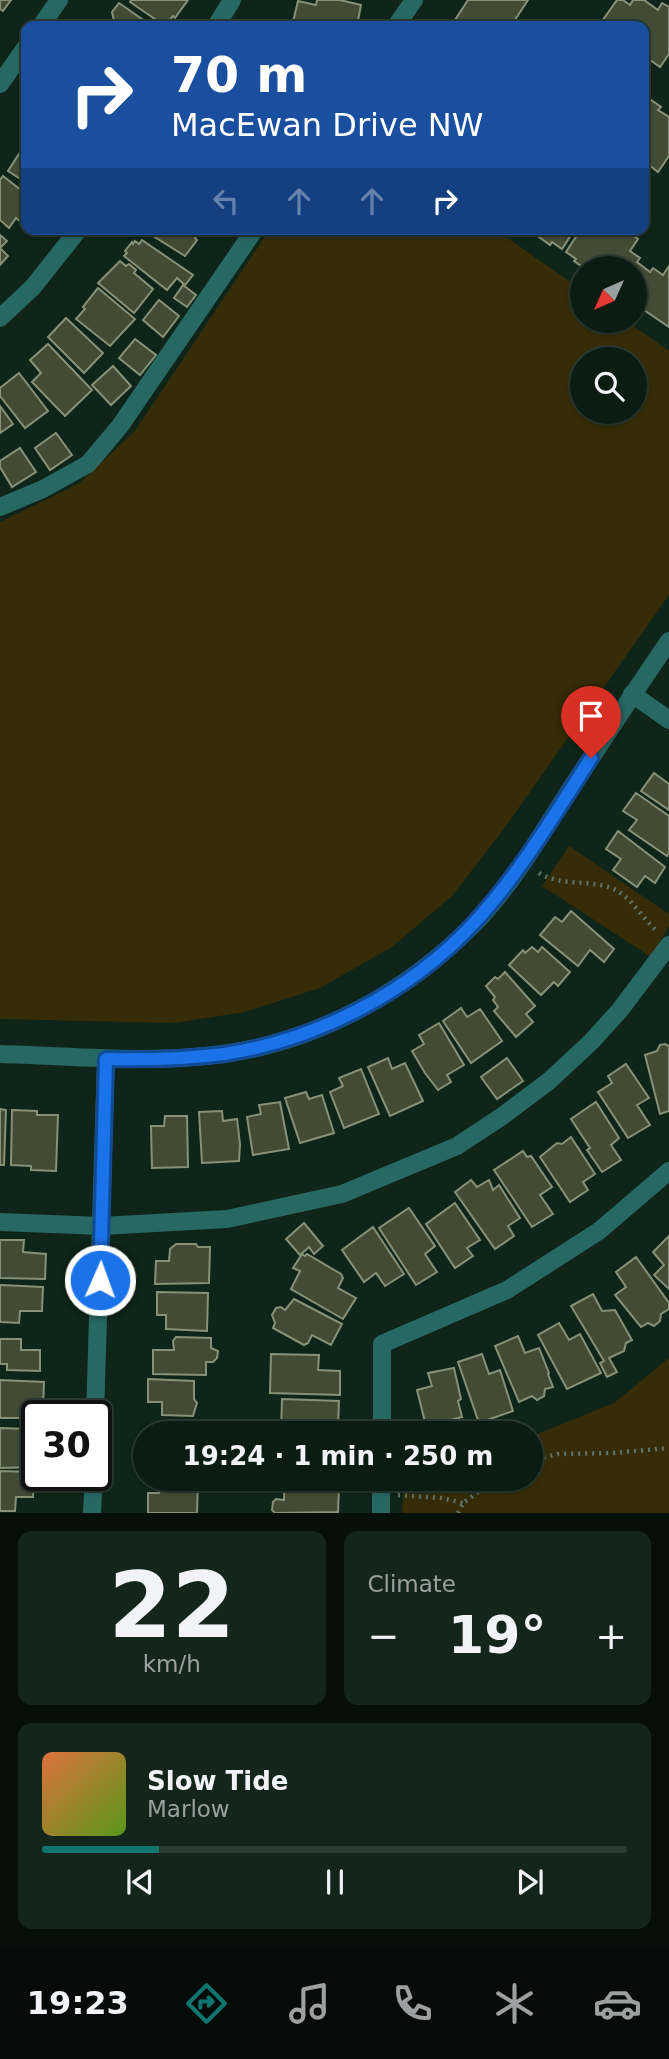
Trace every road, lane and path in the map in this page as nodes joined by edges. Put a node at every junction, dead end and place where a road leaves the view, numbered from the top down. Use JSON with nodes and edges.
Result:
{"nodes":[{"id":1,"x":59,"y":0,"type":"edge"},
{"id":2,"x":232,"y":0,"type":"edge"},
{"id":3,"x":414,"y":0,"type":"edge"},
{"id":4,"x":44,"y":21,"type":"edge"},
{"id":5,"x":219,"y":21,"type":"edge"},
{"id":6,"x":399,"y":21,"type":"edge"},
{"id":7,"x":21,"y":54,"type":"edge"},
{"id":8,"x":0,"y":85,"type":"edge"},
{"id":9,"x":74,"y":235,"type":"edge"},
{"id":10,"x":252,"y":235,"type":"edge"},
{"id":11,"x":0,"y":318,"type":"edge"},
{"id":12,"x":0,"y":507,"type":"edge"},
{"id":13,"x":669,"y":641,"type":"edge"},
{"id":14,"x":632,"y":694,"type":"junction"},
{"id":15,"x":669,"y":720,"type":"edge"},
{"id":16,"x":523,"y":863,"type":"junction"},
{"id":17,"x":663,"y":939,"type":"edge"},
{"id":18,"x":0,"y":1054,"type":"edge"},
{"id":19,"x":106,"y":1059,"type":"junction"},
{"id":20,"x":669,"y":1171,"type":"edge"},
{"id":21,"x":0,"y":1222,"type":"edge"},
{"id":22,"x":102,"y":1226,"type":"junction"},
{"id":23,"x":97,"y":1400,"type":"edge"},
{"id":24,"x":382,"y":1421,"type":"edge"},
{"id":25,"x":669,"y":1448,"type":"edge"},
{"id":26,"x":543,"y":1458,"type":"edge"},
{"id":27,"x":93,"y":1491,"type":"edge"},
{"id":28,"x":381,"y":1491,"type":"edge"},
{"id":29,"x":404,"y":1491,"type":"edge"},
{"id":30,"x":480,"y":1491,"type":"edge"},
{"id":31,"x":463,"y":1503,"type":"junction"},
{"id":32,"x":92,"y":1513,"type":"edge"},
{"id":33,"x":381,"y":1513,"type":"edge"},
{"id":34,"x":458,"y":1513,"type":"edge"}],
"edges":[{"from":1,"to":4,"type":"street"},
{"from":2,"to":5,"type":"street"},
{"from":3,"to":6,"type":"street"},
{"from":7,"to":8,"type":"street"},
{"from":9,"to":11,"type":"street"},
{"from":10,"to":12,"type":"street"},
{"from":13,"to":14,"type":"street"},
{"from":14,"to":15,"type":"street"},
{"from":14,"to":16,"type":"street"},
{"from":16,"to":17,"type":"path"},
{"from":16,"to":19,"type":"street"},
{"from":17,"to":22,"type":"street"},
{"from":18,"to":19,"type":"street"},
{"from":19,"to":22,"type":"street"},
{"from":20,"to":24,"type":"street"},
{"from":21,"to":22,"type":"street"},
{"from":22,"to":23,"type":"street"},
{"from":25,"to":26,"type":"path"},
{"from":27,"to":32,"type":"street"},
{"from":28,"to":33,"type":"street"},
{"from":29,"to":31,"type":"path"},
{"from":30,"to":31,"type":"path"},
{"from":31,"to":34,"type":"path"}]}
